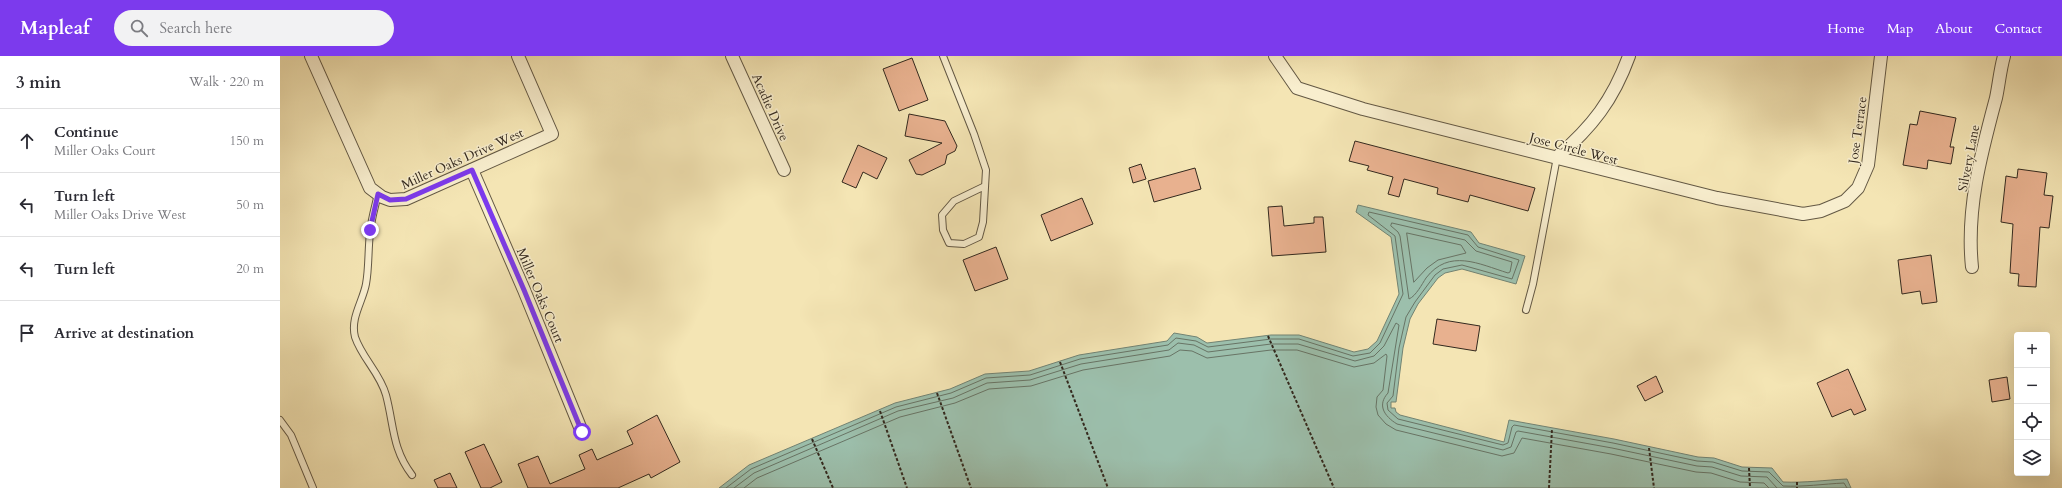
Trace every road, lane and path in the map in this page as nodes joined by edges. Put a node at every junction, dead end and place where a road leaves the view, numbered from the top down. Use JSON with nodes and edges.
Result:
{"nodes":[{"id":1,"x":311,"y":56,"type":"edge"},
{"id":2,"x":518,"y":56,"type":"edge"},
{"id":3,"x":732,"y":56,"type":"edge"},
{"id":4,"x":943,"y":56,"type":"edge"},
{"id":5,"x":1275,"y":56,"type":"edge"},
{"id":6,"x":1629,"y":56,"type":"edge"},
{"id":7,"x":1881,"y":56,"type":"edge"},
{"id":8,"x":2004,"y":56,"type":"edge"},
{"id":9,"x":1557,"y":157,"type":"junction"},
{"id":10,"x":472,"y":170,"type":"junction"},
{"id":11,"x":784,"y":170,"type":"dead end"},
{"id":12,"x":985,"y":186,"type":"junction"},
{"id":13,"x":380,"y":195,"type":"junction"},
{"id":14,"x":1845,"y":201,"type":"joint"},
{"id":15,"x":1972,"y":267,"type":"dead end"},
{"id":16,"x":1526,"y":310,"type":"dead end"},
{"id":17,"x":1268,"y":336,"type":"dead end"},
{"id":18,"x":1060,"y":362,"type":"dead end"},
{"id":19,"x":936,"y":393,"type":"dead end"},
{"id":20,"x":880,"y":411,"type":"dead end"},
{"id":21,"x":280,"y":420,"type":"edge"},
{"id":22,"x":1552,"y":429,"type":"dead end"},
{"id":23,"x":582,"y":432,"type":"dead end"},
{"id":24,"x":812,"y":439,"type":"dead end"},
{"id":25,"x":1649,"y":448,"type":"dead end"},
{"id":26,"x":1749,"y":468,"type":"dead end"},
{"id":27,"x":412,"y":475,"type":"dead end"},
{"id":28,"x":1797,"y":482,"type":"dead end"},
{"id":29,"x":313,"y":488,"type":"edge"},
{"id":30,"x":833,"y":488,"type":"edge"},
{"id":31,"x":907,"y":488,"type":"edge"},
{"id":32,"x":971,"y":488,"type":"edge"},
{"id":33,"x":1108,"y":488,"type":"edge"},
{"id":34,"x":1334,"y":488,"type":"edge"},
{"id":35,"x":1549,"y":488,"type":"edge"},
{"id":36,"x":1654,"y":488,"type":"edge"},
{"id":37,"x":1750,"y":488,"type":"edge"},
{"id":38,"x":1798,"y":488,"type":"edge"}],
"edges":[{"from":1,"to":13,"type":"street"},
{"from":2,"to":10,"type":"street","name":"Miller Oaks Drive West"},
{"from":3,"to":11,"type":"street","name":"Acadie Drive"},
{"from":4,"to":12,"type":"lane"},
{"from":5,"to":9,"type":"street","name":"Jose Circle West"},
{"from":6,"to":9,"type":"street"},
{"from":7,"to":14,"type":"street","name":"Jose Terrace"},
{"from":8,"to":15,"type":"street","name":"Silvery Lane"},
{"from":9,"to":14,"type":"street","name":"Jose Circle West"},
{"from":9,"to":16,"type":"lane"},
{"from":10,"to":13,"type":"street","name":"Miller Oaks Drive West"},
{"from":10,"to":23,"type":"street","name":"Miller Oaks Court"},
{"from":12,"to":12,"type":"lane"},
{"from":13,"to":27,"type":"lane"},
{"from":17,"to":34,"type":"path"},
{"from":18,"to":33,"type":"path"},
{"from":19,"to":32,"type":"path"},
{"from":20,"to":31,"type":"path"},
{"from":21,"to":29,"type":"lane"},
{"from":22,"to":35,"type":"path"},
{"from":24,"to":30,"type":"path"},
{"from":25,"to":36,"type":"path"},
{"from":26,"to":37,"type":"path"},
{"from":28,"to":38,"type":"path"}]}
